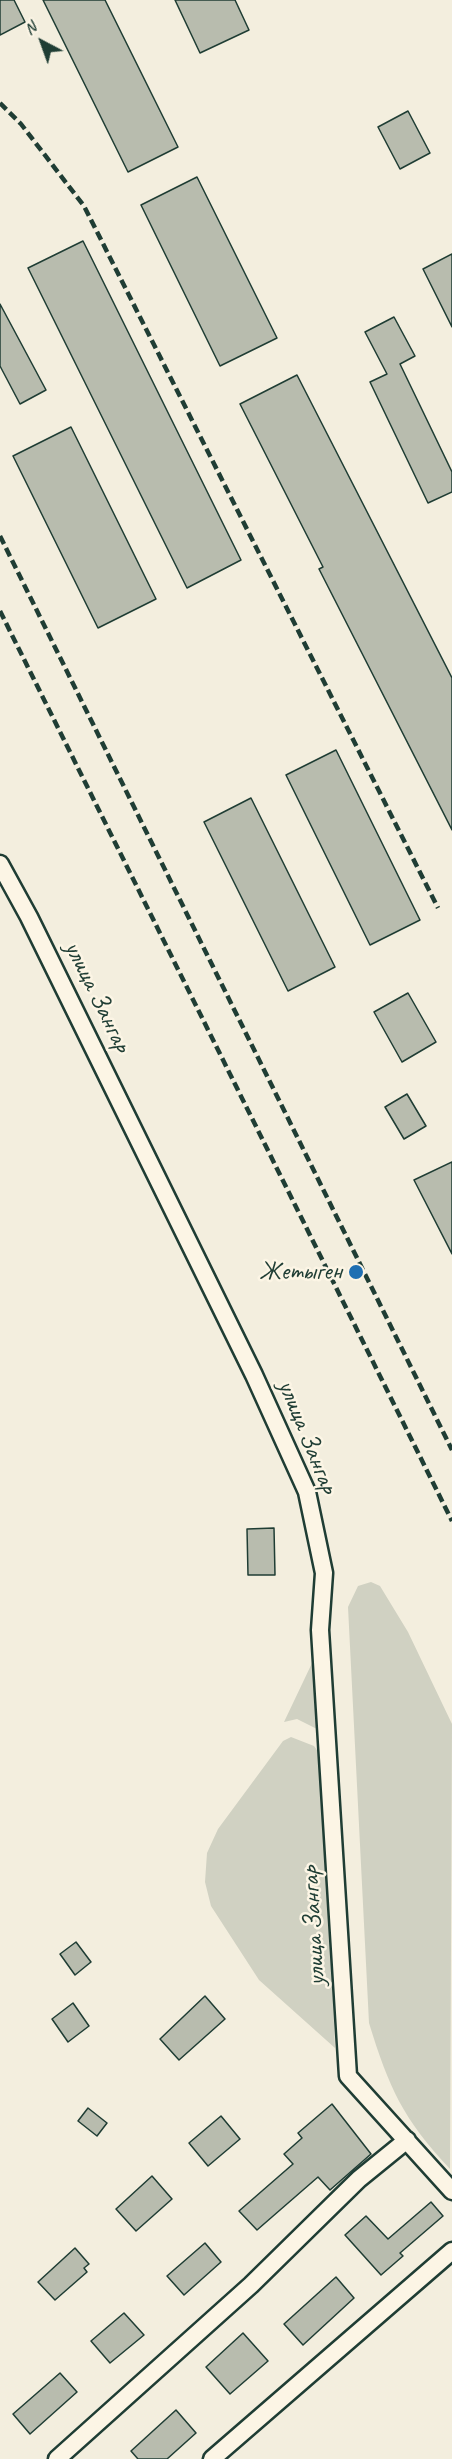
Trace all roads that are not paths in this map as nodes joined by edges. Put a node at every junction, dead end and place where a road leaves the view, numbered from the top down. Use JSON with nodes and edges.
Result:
{"nodes":[{"id":1,"x":0,"y":864,"type":"edge"},
{"id":2,"x":407,"y":2140,"type":"junction"},
{"id":3,"x":452,"y":2192,"type":"edge"},
{"id":4,"x":452,"y":2251,"type":"edge"},
{"id":5,"x":57,"y":2459,"type":"edge"},
{"id":6,"x":212,"y":2459,"type":"edge"}],
"edges":[{"from":1,"to":2,"type":"street","name":"улица Зангар"},
{"from":2,"to":3,"type":"street","name":"улица Зангар"},
{"from":2,"to":5,"type":"street"},
{"from":4,"to":6,"type":"street"}]}
